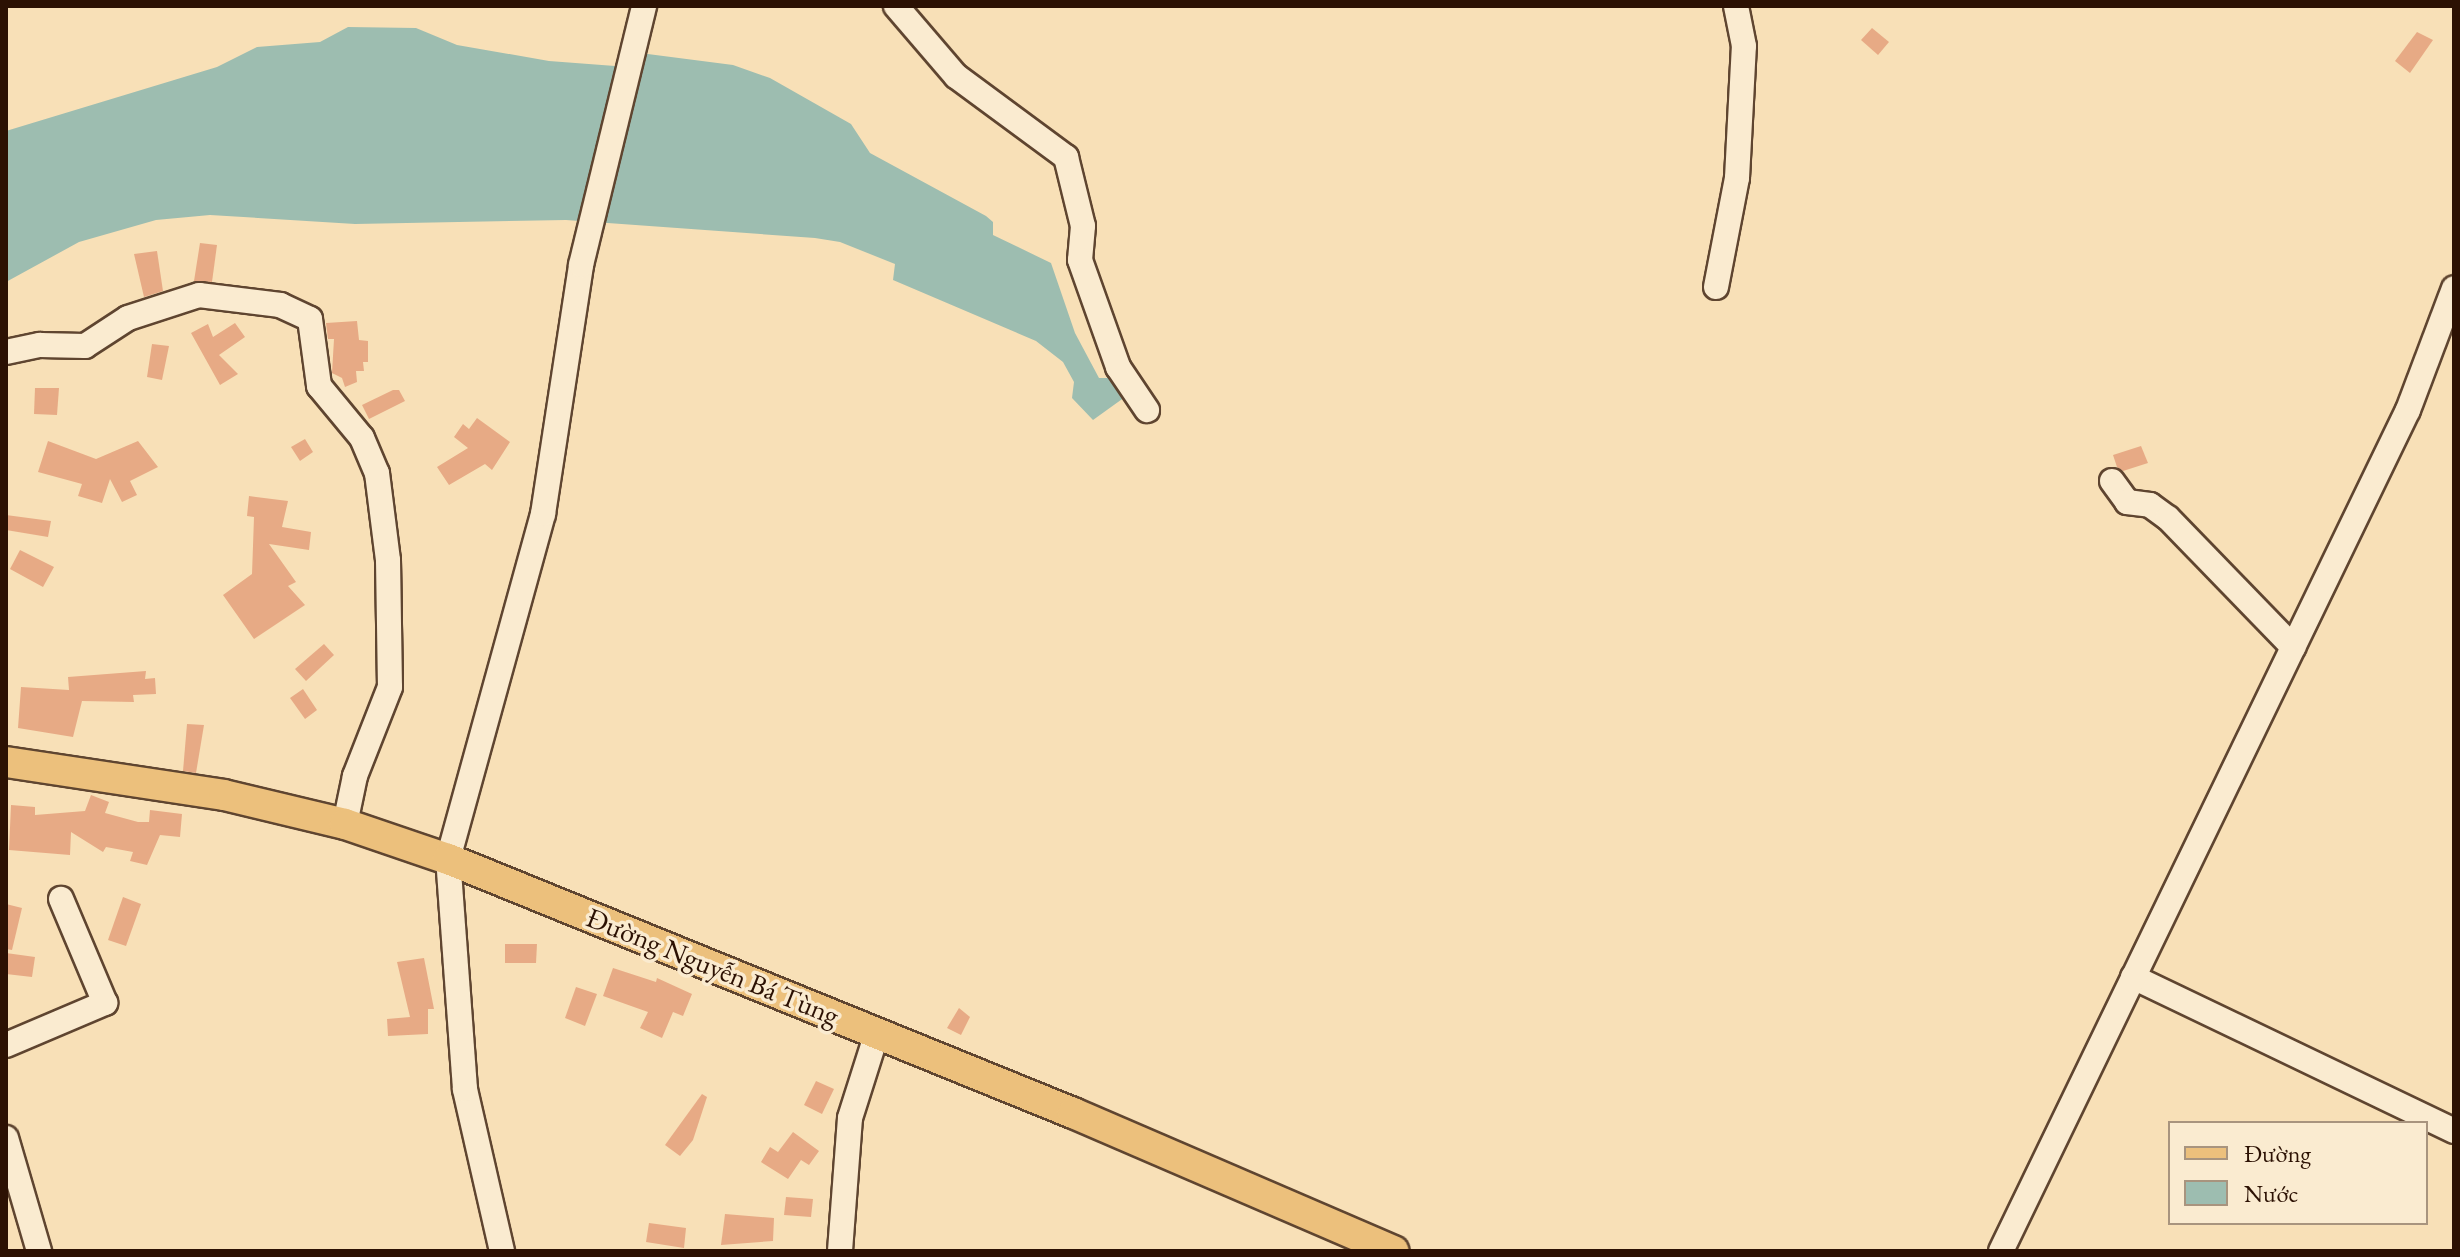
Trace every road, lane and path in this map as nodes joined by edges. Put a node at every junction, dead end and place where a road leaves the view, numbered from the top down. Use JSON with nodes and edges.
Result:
{"nodes":[{"id":1,"x":896,"y":6,"type":"edge"},
{"id":2,"x":1736,"y":6,"type":"edge"},
{"id":3,"x":642,"y":16,"type":"edge"},
{"id":4,"x":1716,"y":287,"type":"dead end"},
{"id":5,"x":2454,"y":288,"type":"edge"},
{"id":6,"x":6,"y":352,"type":"edge"},
{"id":7,"x":1147,"y":410,"type":"dead end"},
{"id":8,"x":2112,"y":481,"type":"dead end"},
{"id":9,"x":2293,"y":647,"type":"junction"},
{"id":10,"x":6,"y":762,"type":"edge"},
{"id":11,"x":345,"y":824,"type":"junction"},
{"id":12,"x":448,"y":859,"type":"junction"},
{"id":13,"x":61,"y":899,"type":"dead end"},
{"id":14,"x":2133,"y":977,"type":"junction"},
{"id":15,"x":884,"y":1036,"type":"junction"},
{"id":16,"x":6,"y":1045,"type":"edge"},
{"id":17,"x":2454,"y":1131,"type":"edge"},
{"id":18,"x":6,"y":1138,"type":"edge"},
{"id":19,"x":39,"y":1251,"type":"edge"},
{"id":20,"x":502,"y":1251,"type":"edge"},
{"id":21,"x":840,"y":1251,"type":"edge"},
{"id":22,"x":1394,"y":1251,"type":"edge"},
{"id":23,"x":2001,"y":1251,"type":"edge"}],
"edges":[{"from":1,"to":7,"type":"street"},
{"from":2,"to":4,"type":"street"},
{"from":3,"to":12,"type":"street"},
{"from":5,"to":9,"type":"street"},
{"from":6,"to":11,"type":"street"},
{"from":8,"to":9,"type":"street"},
{"from":9,"to":14,"type":"street"},
{"from":10,"to":11,"type":"main road","name":"Đường Nguyễn Bá Tùng"},
{"from":11,"to":12,"type":"main road","name":"Đường Nguyễn Bá Tùng"},
{"from":12,"to":15,"type":"main road","name":"Đường Nguyễn Bá Tùng"},
{"from":12,"to":20,"type":"street"},
{"from":13,"to":16,"type":"street"},
{"from":14,"to":17,"type":"street"},
{"from":14,"to":23,"type":"street"},
{"from":15,"to":21,"type":"street"},
{"from":15,"to":22,"type":"main road","name":"Đường Nguyễn Bá Tùng"},
{"from":18,"to":19,"type":"street"}]}
